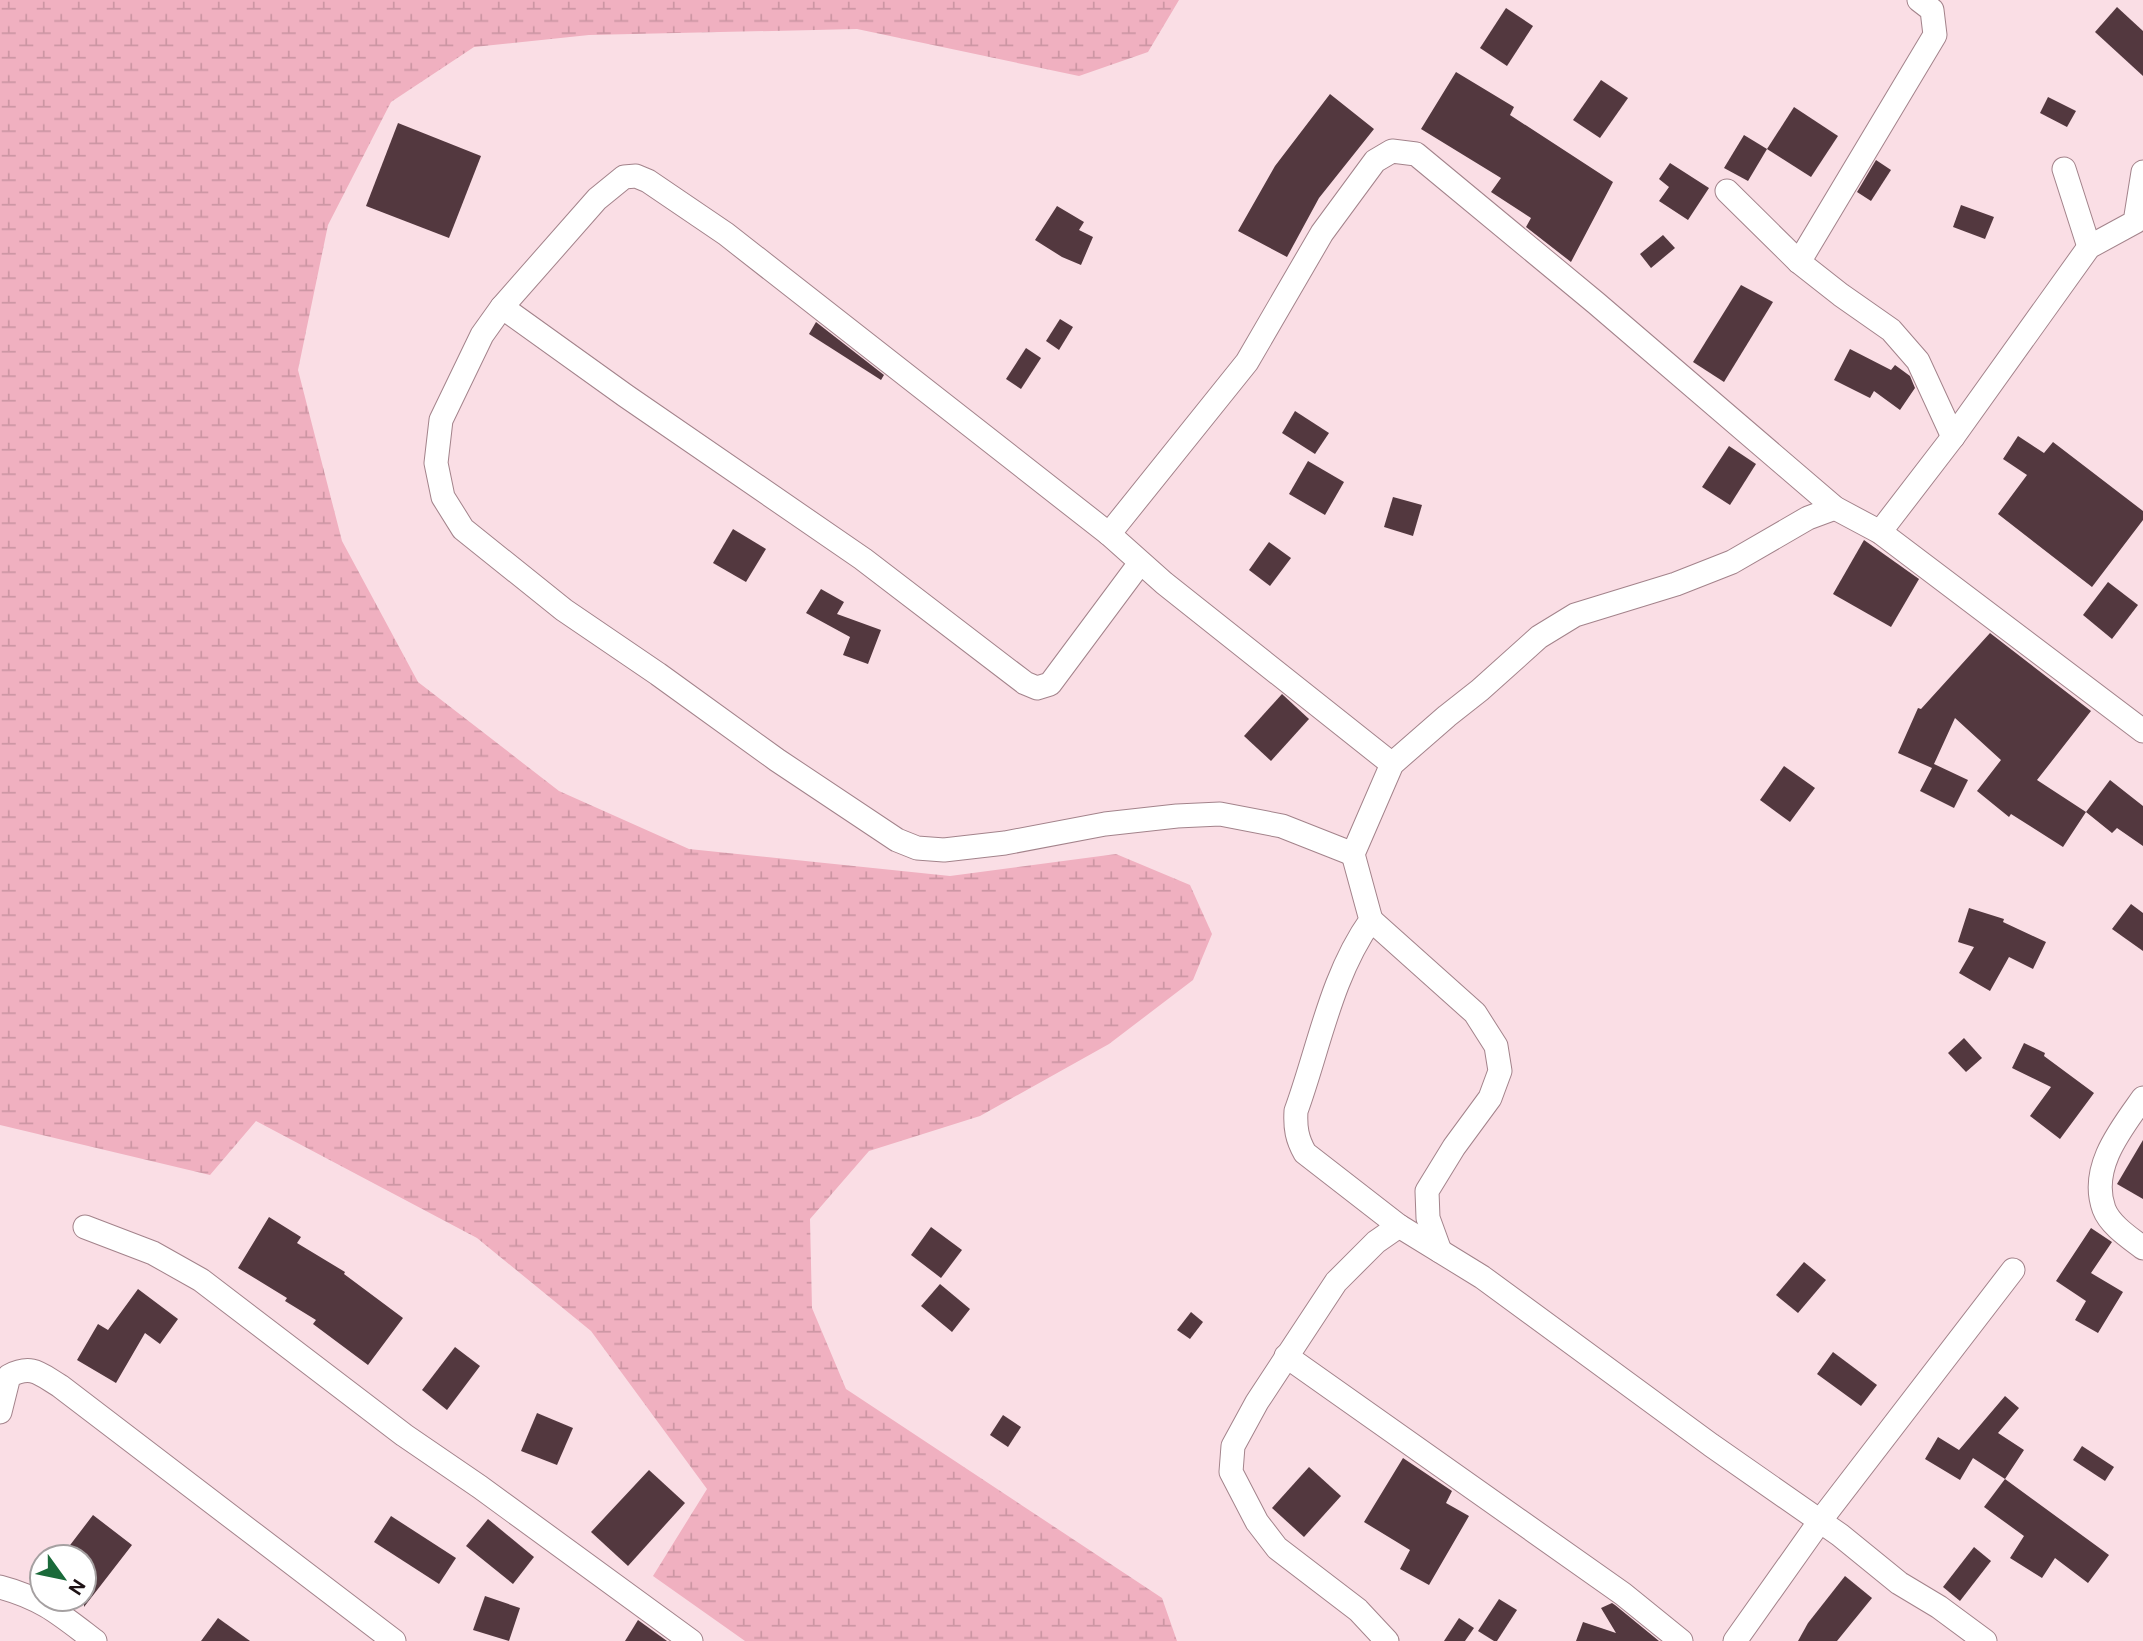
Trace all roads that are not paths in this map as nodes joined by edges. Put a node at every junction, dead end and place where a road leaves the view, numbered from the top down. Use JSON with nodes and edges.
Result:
{"nodes":[{"id":1,"x":1919,"y":0,"type":"edge"},
{"id":2,"x":2064,"y":169,"type":"dead end"},
{"id":3,"x":2143,"y":172,"type":"edge"},
{"id":4,"x":1727,"y":191,"type":"dead end"},
{"id":5,"x":2139,"y":225,"type":"edge"},
{"id":6,"x":2089,"y":247,"type":"junction"},
{"id":7,"x":1799,"y":262,"type":"junction"},
{"id":8,"x":502,"y":307,"type":"junction"},
{"id":9,"x":1953,"y":437,"type":"junction"},
{"id":10,"x":1835,"y":508,"type":"junction"},
{"id":11,"x":1880,"y":532,"type":"junction"},
{"id":12,"x":1108,"y":534,"type":"junction"},
{"id":13,"x":1140,"y":563,"type":"junction"},
{"id":14,"x":2143,"y":731,"type":"edge"},
{"id":15,"x":1392,"y":764,"type":"junction"},
{"id":16,"x":1353,"y":854,"type":"junction"},
{"id":17,"x":1371,"y":920,"type":"junction"},
{"id":18,"x":2143,"y":1098,"type":"edge"},
{"id":19,"x":1399,"y":1226,"type":"junction"},
{"id":20,"x":85,"y":1227,"type":"dead end"},
{"id":21,"x":2143,"y":1248,"type":"edge"},
{"id":22,"x":1440,"y":1251,"type":"junction"},
{"id":23,"x":2013,"y":1270,"type":"dead end"},
{"id":24,"x":1286,"y":1356,"type":"junction"},
{"id":25,"x":0,"y":1412,"type":"edge"},
{"id":26,"x":1820,"y":1521,"type":"junction"},
{"id":27,"x":0,"y":1587,"type":"edge"},
{"id":28,"x":95,"y":1641,"type":"edge"},
{"id":29,"x":394,"y":1641,"type":"edge"},
{"id":30,"x":691,"y":1641,"type":"edge"},
{"id":31,"x":1387,"y":1641,"type":"edge"},
{"id":32,"x":1681,"y":1641,"type":"edge"},
{"id":33,"x":1735,"y":1641,"type":"edge"},
{"id":34,"x":1985,"y":1641,"type":"edge"}],
"edges":[{"from":1,"to":7,"type":"street"},
{"from":2,"to":6,"type":"street"},
{"from":3,"to":5,"type":"street"},
{"from":4,"to":7,"type":"street"},
{"from":5,"to":6,"type":"street"},
{"from":6,"to":9,"type":"street"},
{"from":7,"to":9,"type":"street"},
{"from":8,"to":12,"type":"street"},
{"from":8,"to":13,"type":"street"},
{"from":8,"to":16,"type":"street"},
{"from":9,"to":11,"type":"street"},
{"from":10,"to":11,"type":"street"},
{"from":10,"to":12,"type":"street"},
{"from":10,"to":15,"type":"street"},
{"from":11,"to":14,"type":"street"},
{"from":12,"to":13,"type":"street"},
{"from":13,"to":15,"type":"street"},
{"from":15,"to":16,"type":"street"},
{"from":16,"to":17,"type":"street"},
{"from":17,"to":19,"type":"street"},
{"from":17,"to":22,"type":"street"},
{"from":18,"to":21,"type":"street"},
{"from":19,"to":22,"type":"street"},
{"from":19,"to":24,"type":"street"},
{"from":20,"to":30,"type":"street"},
{"from":22,"to":26,"type":"street"},
{"from":23,"to":26,"type":"street"},
{"from":24,"to":31,"type":"street"},
{"from":24,"to":32,"type":"street"},
{"from":25,"to":29,"type":"street"},
{"from":26,"to":33,"type":"street"},
{"from":26,"to":34,"type":"street"},
{"from":27,"to":28,"type":"street"}]}
